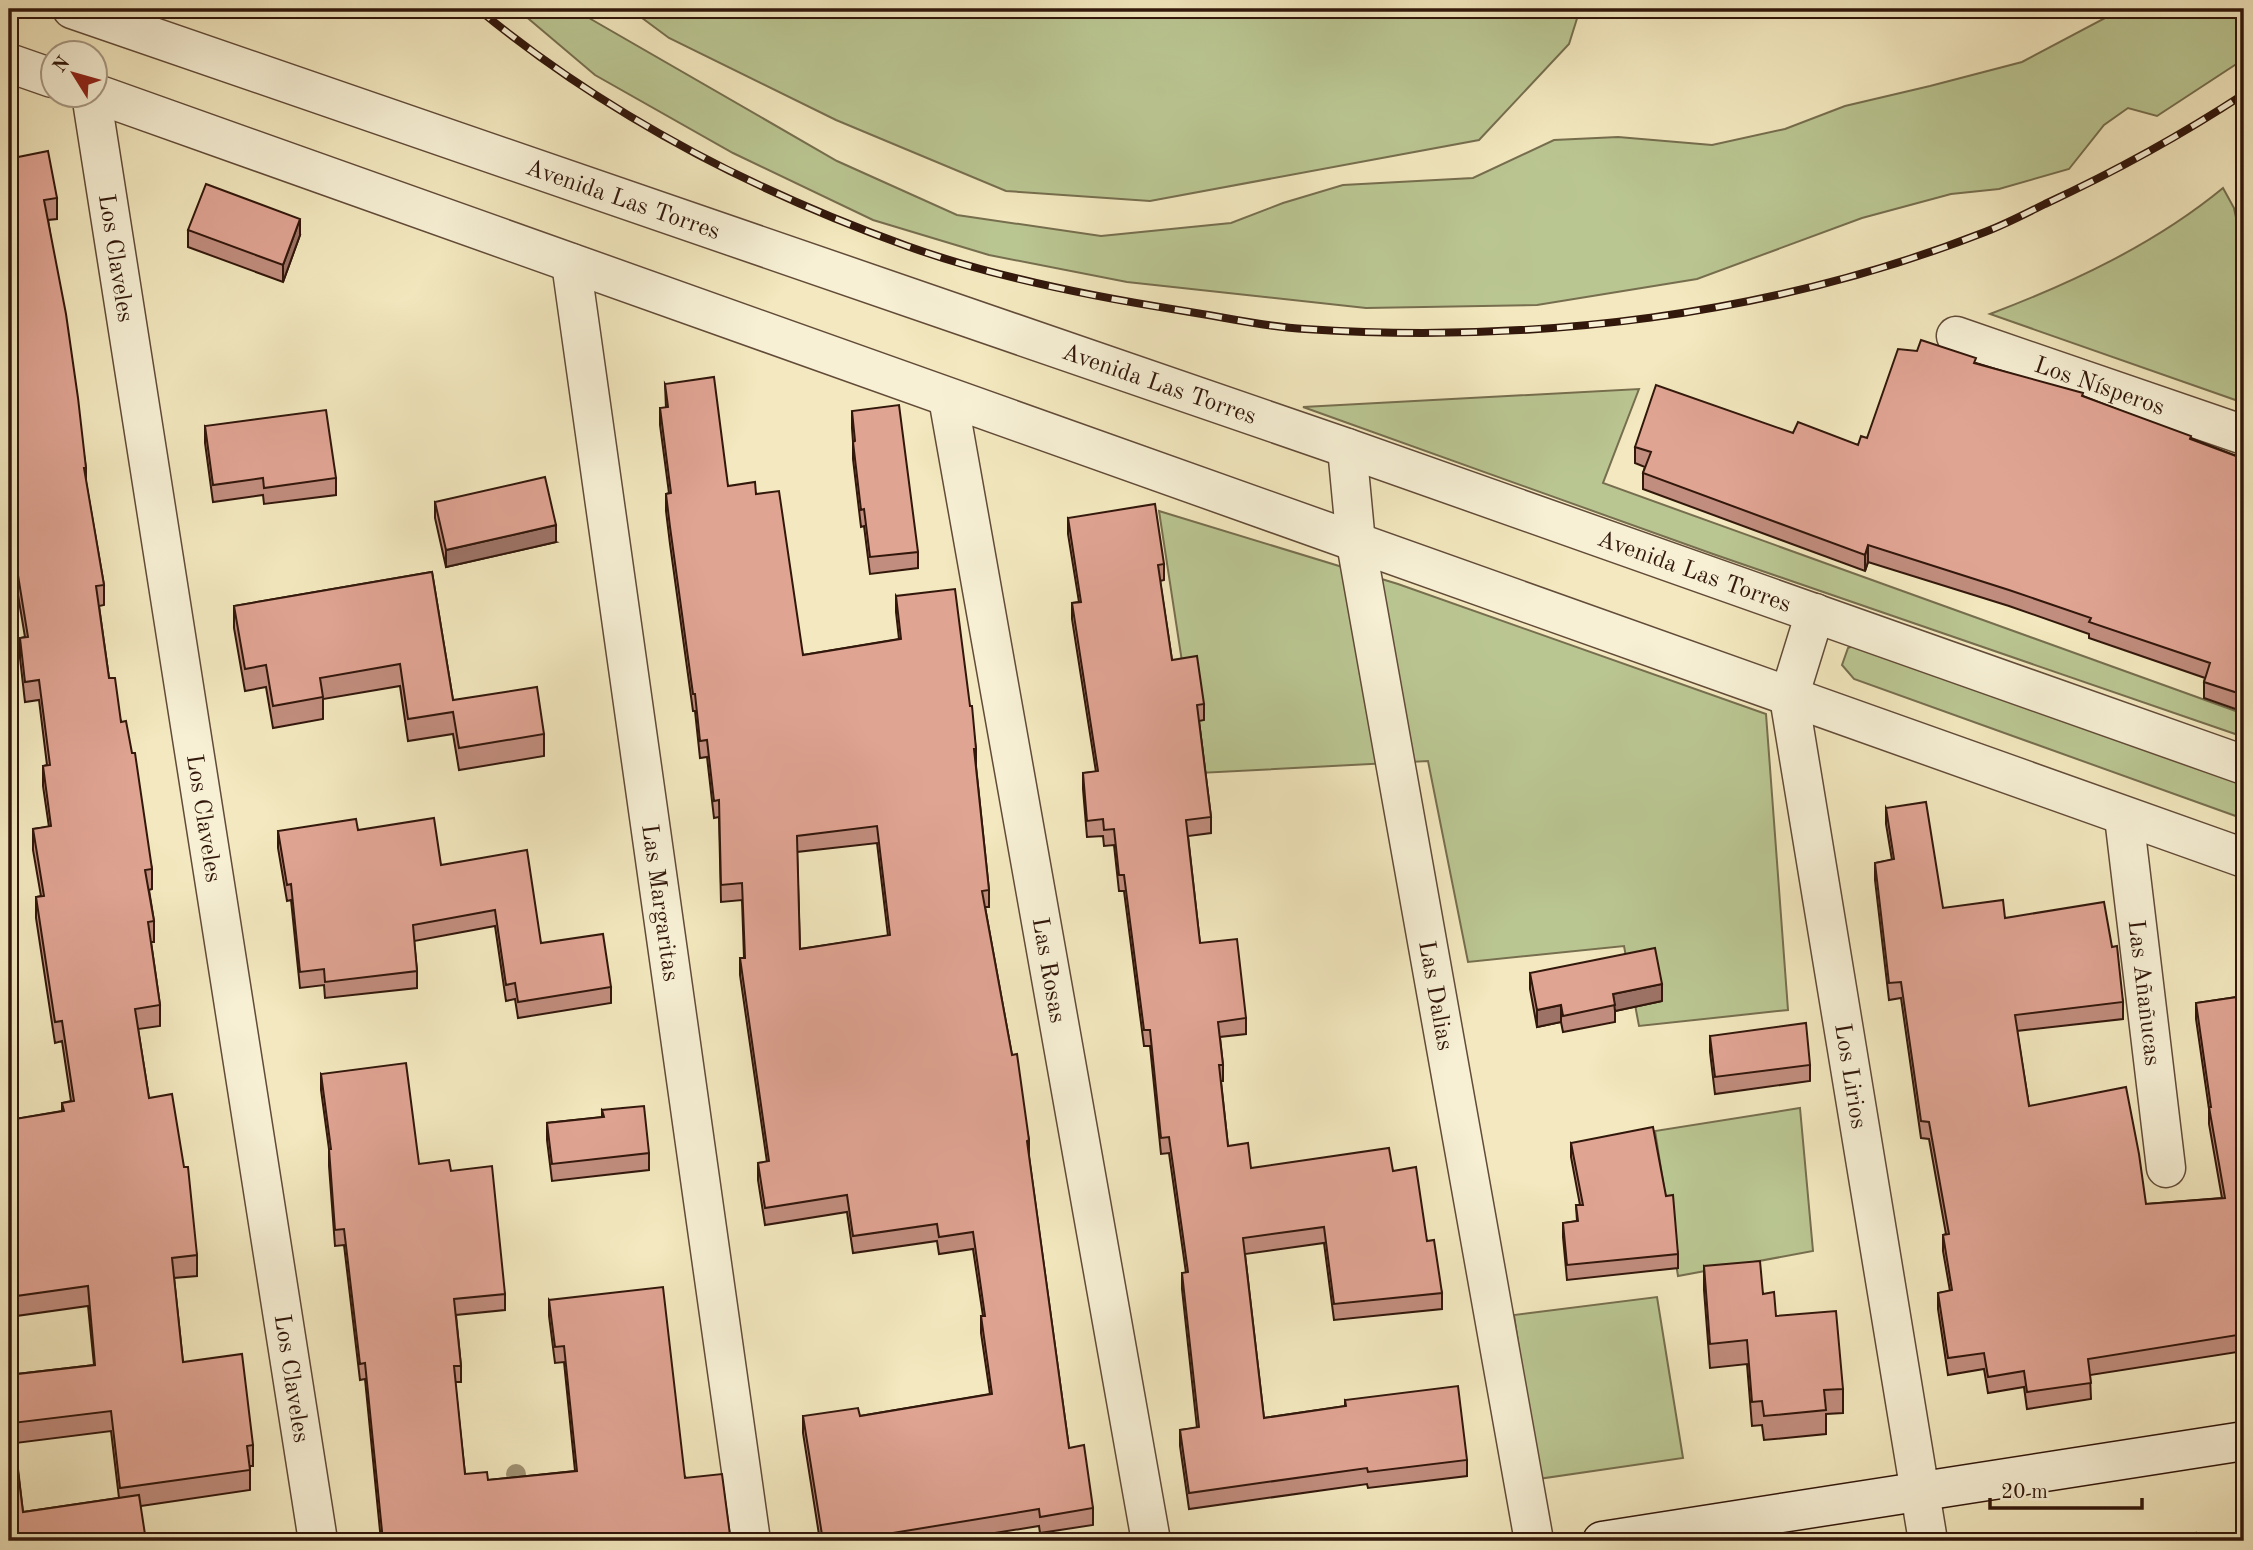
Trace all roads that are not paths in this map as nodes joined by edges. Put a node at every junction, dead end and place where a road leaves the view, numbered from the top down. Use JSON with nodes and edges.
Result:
{"nodes":[{"id":1,"x":72,"y":9,"type":"edge"},
{"id":2,"x":9,"y":63,"type":"edge"},
{"id":3,"x":38,"y":73,"type":"edge"},
{"id":4,"x":108,"y":99,"type":"edge"},
{"id":5,"x":95,"y":108,"type":"edge"},
{"id":6,"x":571,"y":263,"type":"junction"},
{"id":7,"x":1956,"y":336,"type":"dead end"},
{"id":8,"x":948,"y":398,"type":"junction"},
{"id":9,"x":2244,"y":435,"type":"edge"},
{"id":10,"x":1347,"y":448,"type":"junction"},
{"id":11,"x":1356,"y":543,"type":"junction"},
{"id":12,"x":1815,"y":613,"type":"junction"},
{"id":13,"x":1789,"y":697,"type":"junction"},
{"id":14,"x":2244,"y":765,"type":"edge"},
{"id":15,"x":2124,"y":817,"type":"junction"},
{"id":16,"x":2244,"y":858,"type":"edge"},
{"id":17,"x":2166,"y":1168,"type":"dead end"},
{"id":18,"x":2244,"y":1441,"type":"edge"},
{"id":19,"x":1921,"y":1491,"type":"junction"},
{"id":20,"x":318,"y":1541,"type":"edge"},
{"id":21,"x":751,"y":1541,"type":"edge"},
{"id":22,"x":1151,"y":1541,"type":"edge"},
{"id":23,"x":1534,"y":1541,"type":"edge"},
{"id":24,"x":1602,"y":1541,"type":"edge"},
{"id":25,"x":1928,"y":1541,"type":"edge"}],
"edges":[{"from":1,"to":10,"type":"street","name":"Avenida Las Torres"},
{"from":2,"to":3,"type":"street"},
{"from":4,"to":6,"type":"street"},
{"from":5,"to":20,"type":"street","name":"Los Claveles"},
{"from":6,"to":8,"type":"street"},
{"from":6,"to":21,"type":"street","name":"Las Margaritas"},
{"from":7,"to":9,"type":"street","name":"Los Nísperos"},
{"from":8,"to":11,"type":"street"},
{"from":8,"to":22,"type":"street","name":"Las Rosas"},
{"from":10,"to":11,"type":"street","name":"Las Dalias"},
{"from":10,"to":12,"type":"street","name":"Avenida Las Torres"},
{"from":11,"to":13,"type":"street"},
{"from":11,"to":23,"type":"street","name":"Las Dalias"},
{"from":12,"to":13,"type":"street","name":"Los Lirios"},
{"from":12,"to":14,"type":"street","name":"Avenida Las Torres"},
{"from":13,"to":15,"type":"street"},
{"from":13,"to":19,"type":"street","name":"Los Lirios"},
{"from":15,"to":16,"type":"street"},
{"from":15,"to":17,"type":"street","name":"Las Añañucas"},
{"from":18,"to":19,"type":"street"},
{"from":19,"to":24,"type":"street"},
{"from":19,"to":25,"type":"street","name":"Los Lirios"}]}
